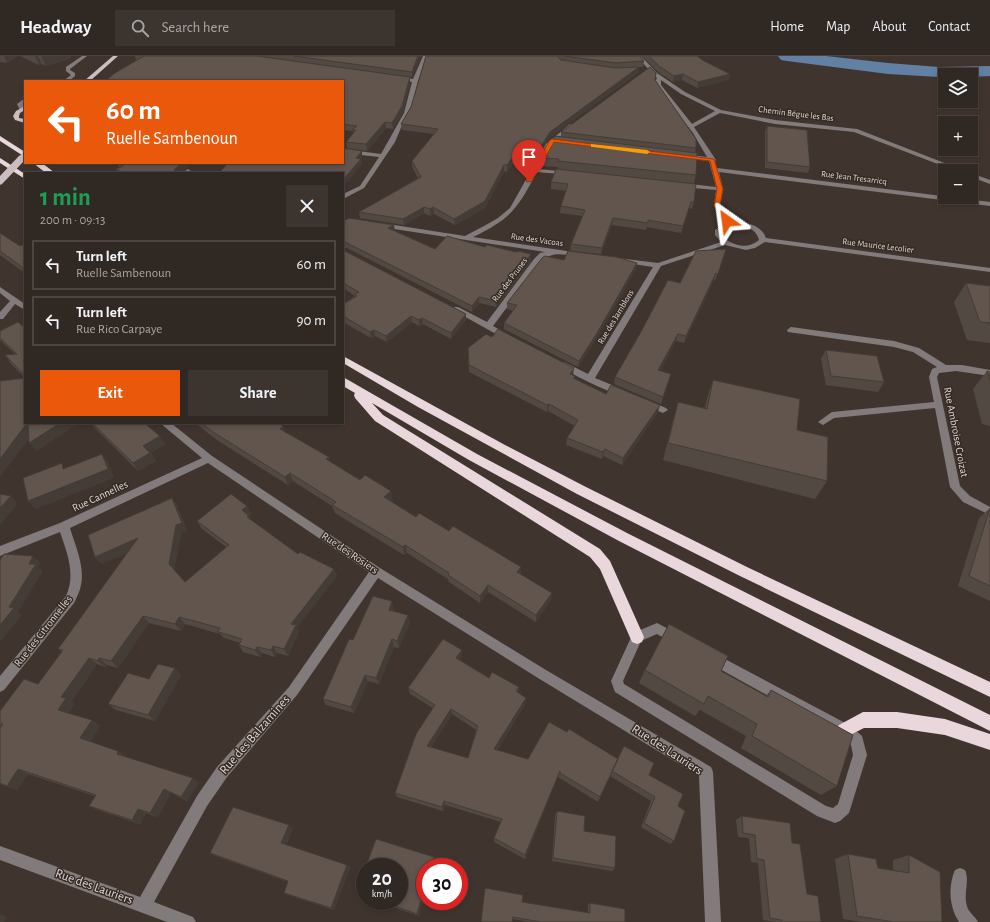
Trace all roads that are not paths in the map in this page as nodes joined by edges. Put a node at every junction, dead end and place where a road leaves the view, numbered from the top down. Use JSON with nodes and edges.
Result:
{"nodes":[{"id":1,"x":85,"y":56,"type":"edge"},
{"id":2,"x":425,"y":56,"type":"edge"},
{"id":3,"x":638,"y":56,"type":"edge"},
{"id":4,"x":118,"y":58,"type":"edge"},
{"id":5,"x":103,"y":76,"type":"dead end"},
{"id":6,"x":660,"y":77,"type":"junction"},
{"id":7,"x":392,"y":78,"type":"edge"},
{"id":8,"x":67,"y":80,"type":"edge"},
{"id":9,"x":88,"y":80,"type":"edge"},
{"id":10,"x":415,"y":81,"type":"junction"},
{"id":11,"x":24,"y":101,"type":"edge"},
{"id":12,"x":24,"y":109,"type":"edge"},
{"id":13,"x":719,"y":111,"type":"junction"},
{"id":14,"x":580,"y":119,"type":"edge"},
{"id":15,"x":24,"y":121,"type":"edge"},
{"id":16,"x":692,"y":126,"type":"junction"},
{"id":17,"x":0,"y":138,"type":"edge"},
{"id":18,"x":552,"y":140,"type":"junction"},
{"id":19,"x":560,"y":141,"type":"edge"},
{"id":20,"x":344,"y":151,"type":"edge"},
{"id":21,"x":24,"y":153,"type":"edge"},
{"id":22,"x":24,"y":155,"type":"edge"},
{"id":23,"x":674,"y":155,"type":"edge"},
{"id":24,"x":382,"y":156,"type":"junction"},
{"id":25,"x":0,"y":160,"type":"edge"},
{"id":26,"x":712,"y":160,"type":"junction"},
{"id":27,"x":38,"y":164,"type":"edge"},
{"id":28,"x":944,"y":164,"type":"edge"},
{"id":29,"x":535,"y":170,"type":"junction"},
{"id":30,"x":716,"y":170,"type":"junction"},
{"id":31,"x":50,"y":172,"type":"edge"},
{"id":32,"x":573,"y":174,"type":"edge"},
{"id":33,"x":24,"y":176,"type":"edge"},
{"id":34,"x":978,"y":178,"type":"edge"},
{"id":35,"x":0,"y":181,"type":"edge"},
{"id":36,"x":990,"y":182,"type":"edge"},
{"id":37,"x":673,"y":184,"type":"edge"},
{"id":38,"x":720,"y":189,"type":"junction"},
{"id":39,"x":344,"y":197,"type":"edge"},
{"id":40,"x":990,"y":204,"type":"edge"},
{"id":41,"x":376,"y":224,"type":"edge"},
{"id":42,"x":730,"y":224,"type":"junction"},
{"id":43,"x":465,"y":238,"type":"junction"},
{"id":44,"x":763,"y":240,"type":"junction"},
{"id":45,"x":725,"y":243,"type":"junction"},
{"id":46,"x":553,"y":252,"type":"junction"},
{"id":47,"x":588,"y":256,"type":"edge"},
{"id":48,"x":611,"y":259,"type":"edge"},
{"id":49,"x":658,"y":265,"type":"junction"},
{"id":50,"x":990,"y":270,"type":"edge"},
{"id":51,"x":0,"y":289,"type":"edge"},
{"id":52,"x":15,"y":300,"type":"junction"},
{"id":53,"x":446,"y":304,"type":"edge"},
{"id":54,"x":24,"y":307,"type":"edge"},
{"id":55,"x":0,"y":317,"type":"edge"},
{"id":56,"x":488,"y":326,"type":"junction"},
{"id":57,"x":791,"y":330,"type":"dead end"},
{"id":58,"x":515,"y":340,"type":"edge"},
{"id":59,"x":344,"y":359,"type":"edge"},
{"id":60,"x":556,"y":362,"type":"edge"},
{"id":61,"x":943,"y":367,"type":"junction"},
{"id":62,"x":990,"y":373,"type":"edge"},
{"id":63,"x":590,"y":379,"type":"junction"},
{"id":64,"x":348,"y":385,"type":"edge"},
{"id":65,"x":626,"y":395,"type":"edge"},
{"id":66,"x":641,"y":401,"type":"edge"},
{"id":67,"x":938,"y":405,"type":"junction"},
{"id":68,"x":663,"y":410,"type":"dead end"},
{"id":69,"x":823,"y":422,"type":"dead end"},
{"id":70,"x":166,"y":424,"type":"edge"},
{"id":71,"x":209,"y":459,"type":"junction"},
{"id":72,"x":990,"y":511,"type":"edge"},
{"id":73,"x":64,"y":526,"type":"junction"},
{"id":74,"x":0,"y":551,"type":"edge"},
{"id":75,"x":376,"y":571,"type":"junction"},
{"id":76,"x":637,"y":637,"type":"junction"},
{"id":77,"x":542,"y":674,"type":"joint"},
{"id":78,"x":0,"y":686,"type":"edge"},
{"id":79,"x":990,"y":690,"type":"edge"},
{"id":80,"x":990,"y":723,"type":"edge"},
{"id":81,"x":844,"y":730,"type":"junction"},
{"id":82,"x":990,"y":742,"type":"edge"},
{"id":83,"x":0,"y":853,"type":"edge"},
{"id":84,"x":960,"y":875,"type":"dead end"},
{"id":85,"x":144,"y":905,"type":"junction"},
{"id":86,"x":188,"y":922,"type":"edge"},
{"id":87,"x":713,"y":922,"type":"edge"},
{"id":88,"x":970,"y":922,"type":"edge"}],
"edges":[{"from":1,"to":8,"type":"street"},
{"from":2,"to":10,"type":"street"},
{"from":3,"to":6,"type":"street","name":"Chemin Bégue les Bas"},
{"from":4,"to":5,"type":"main road"},
{"from":4,"to":9,"type":"main road"},
{"from":6,"to":13,"type":"street","name":"Chemin Bégue les Bas"},
{"from":6,"to":16,"type":"street"},
{"from":7,"to":10,"type":"street"},
{"from":10,"to":24,"type":"street"},
{"from":11,"to":12,"type":"street"},
{"from":12,"to":15,"type":"main road"},
{"from":13,"to":16,"type":"street"},
{"from":13,"to":28,"type":"street","name":"Chemin Bégue les Bas"},
{"from":14,"to":18,"type":"street"},
{"from":16,"to":26,"type":"street"},
{"from":17,"to":21,"type":"highway"},
{"from":18,"to":19,"type":"street"},
{"from":18,"to":29,"type":"street"},
{"from":20,"to":24,"type":"street"},
{"from":22,"to":35,"type":"main road","bridge":true},
{"from":23,"to":26,"type":"street"},
{"from":24,"to":39,"type":"street"},
{"from":25,"to":33,"type":"highway"},
{"from":26,"to":30,"type":"street"},
{"from":27,"to":31,"type":"highway"},
{"from":29,"to":32,"type":"street"},
{"from":29,"to":43,"type":"street"},
{"from":30,"to":38,"type":"street"},
{"from":30,"to":40,"type":"street","name":"Rue Jean Tresarricq"},
{"from":34,"to":36,"type":"street"},
{"from":37,"to":38,"type":"street"},
{"from":38,"to":42,"type":"street"},
{"from":41,"to":43,"type":"street","name":"Rue des Vacoas"},
{"from":42,"to":44,"type":"street"},
{"from":42,"to":45,"type":"street"},
{"from":43,"to":46,"type":"street","name":"Rue des Vacoas"},
{"from":44,"to":45,"type":"street"},
{"from":44,"to":50,"type":"street","name":"Rue Maurice Lecolier"},
{"from":45,"to":49,"type":"street"},
{"from":46,"to":47,"type":"street","name":"Rue des Vacoas"},
{"from":46,"to":56,"type":"street","name":"Rue des Prunes"},
{"from":48,"to":49,"type":"street"},
{"from":49,"to":63,"type":"street","name":"Rue des Jamblons"},
{"from":51,"to":52,"type":"street"},
{"from":52,"to":54,"type":"street"},
{"from":52,"to":55,"type":"street"},
{"from":53,"to":56,"type":"street"},
{"from":56,"to":58,"type":"street"},
{"from":57,"to":61,"type":"street"},
{"from":59,"to":79,"type":"highway"},
{"from":60,"to":63,"type":"street"},
{"from":61,"to":62,"type":"street"},
{"from":61,"to":67,"type":"street","name":"Rue Ambroise Croizat"},
{"from":63,"to":65,"type":"street"},
{"from":64,"to":76,"type":"highway"},
{"from":64,"to":80,"type":"highway"},
{"from":66,"to":68,"type":"street"},
{"from":67,"to":69,"type":"street"},
{"from":67,"to":72,"type":"street","name":"Rue Ambroise Croizat"},
{"from":70,"to":71,"type":"street","name":"Rue des Rosiers"},
{"from":71,"to":73,"type":"street","name":"Rue Cannelles"},
{"from":71,"to":75,"type":"street","name":"Rue des Rosiers"},
{"from":73,"to":74,"type":"street","name":"Rue Cannelles"},
{"from":73,"to":78,"type":"street","name":"Rue des Citronnelles"},
{"from":75,"to":77,"type":"street","name":"Rue des Rosiers"},
{"from":75,"to":85,"type":"street","name":"Rue des Balzamines"},
{"from":76,"to":81,"type":"street"},
{"from":76,"to":81,"type":"street"},
{"from":77,"to":87,"type":"street","name":"Rue des Lauriers"},
{"from":81,"to":82,"type":"highway"},
{"from":83,"to":85,"type":"street","name":"Rue des Lauriers"},
{"from":84,"to":88,"type":"street"},
{"from":85,"to":86,"type":"street","name":"Rue des Lauriers"}]}
